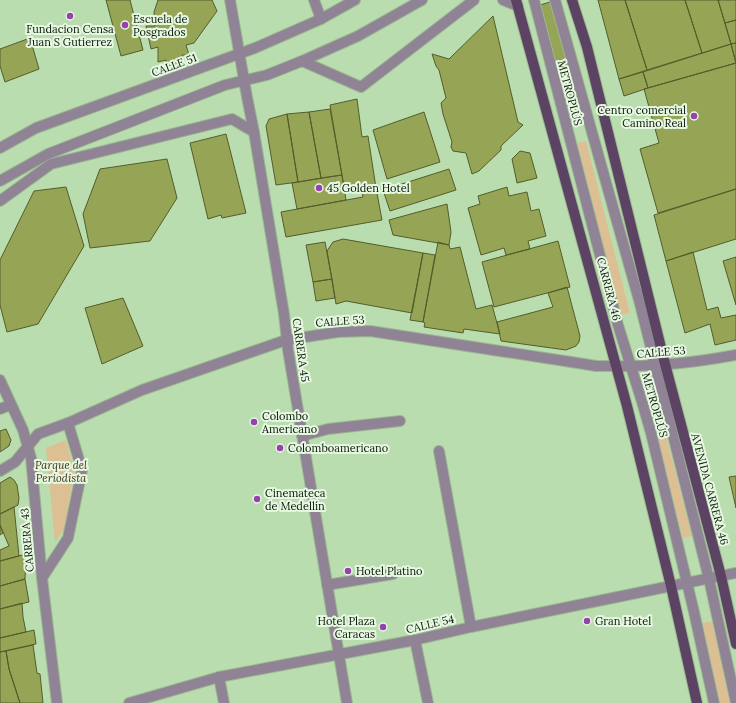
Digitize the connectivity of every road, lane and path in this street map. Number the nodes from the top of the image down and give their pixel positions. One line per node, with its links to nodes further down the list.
1 (230, 0): 12 (street, CARRERA 45)
2 (314, 0): 11 (street)
3 (355, 0): 11 (street, CALLE 51)
4 (422, 0): 13 (street)
5 (474, 0): 13 (street)
6 (503, 0): 10 (street)
7 (534, 0): 23 (street, METROPLÚS)
8 (555, 0): 21 (street, METROPLÚS)
9 (572, 0): 21 (main road)
10 (517, 3): 22 (main road, CARRERA 46)
11 (321, 19): 12 (street, CALLE 51)
12 (240, 54): 14 (street, CARRERA 45); 16 (street, CALLE 51)
13 (302, 61): 14 (street)
14 (244, 81): 15 (street, CARRERA 45); 17 (street)
15 (254, 132): 18 (street); 19 (street, CARRERA 45)
16 (0, 148)
17 (0, 181)
18 (0, 201)
19 (286, 340): 22 (street, CALLE 53); 28 (street, CALLE 53); 29 (street, CARRERA 45)
20 (736, 355): 21 (street, CALLE 53)
21 (660, 364): 23 (street, CALLE 53); 35 (main road, AVENIDA CARRERA 46); 37 (street, METROPLÚS)
22 (617, 366): 23 (street, CALLE 53); 40 (main road, CARRERA 46)
23 (631, 366): 38 (street, METROPLÚS)
24 (0, 380): 25 (street, CARRERA 43)
25 (10, 405): 26 (street); 30 (street, CARRERA 43)
26 (0, 409)
27 (400, 421): 29 (street)
28 (68, 423): 30 (street, CALLE 53); 36 (street)
29 (302, 436): 39 (street, CARRERA 45)
30 (28, 447): 32 (street, CALLE 53); 36 (street, CARRERA 43)
31 (439, 451): 41 (street)
32 (0, 471)
33 (736, 573): 35 (street, CALLE 54)
34 (393, 574): 39 (street)
35 (721, 576): 37 (street, CALLE 54); 43 (main road, AVENIDA CARRERA 46)
36 (42, 578): 46 (street, CARRERA 43)
37 (709, 578): 38 (street, CALLE 54); 53 (street, METROPLÚS)
38 (687, 583): 40 (street, CALLE 54); 52 (street, METROPLÚS)
39 (327, 585): 44 (street, CARRERA 45)
40 (671, 586): 41 (street, CALLE 54); 51 (main road)
41 (471, 627): 42 (street, CALLE 54)
42 (415, 640): 44 (street, CALLE 54); 50 (street)
43 (736, 644)
44 (338, 654): 45 (street, CALLE 54); 49 (street, CARRERA 45)
45 (219, 677): 47 (street, CALLE 54); 48 (street)
46 (57, 703)
47 (130, 703)
48 (224, 703)
49 (347, 703)
50 (428, 703)
51 (697, 703)
52 (714, 703)
53 (736, 703)

